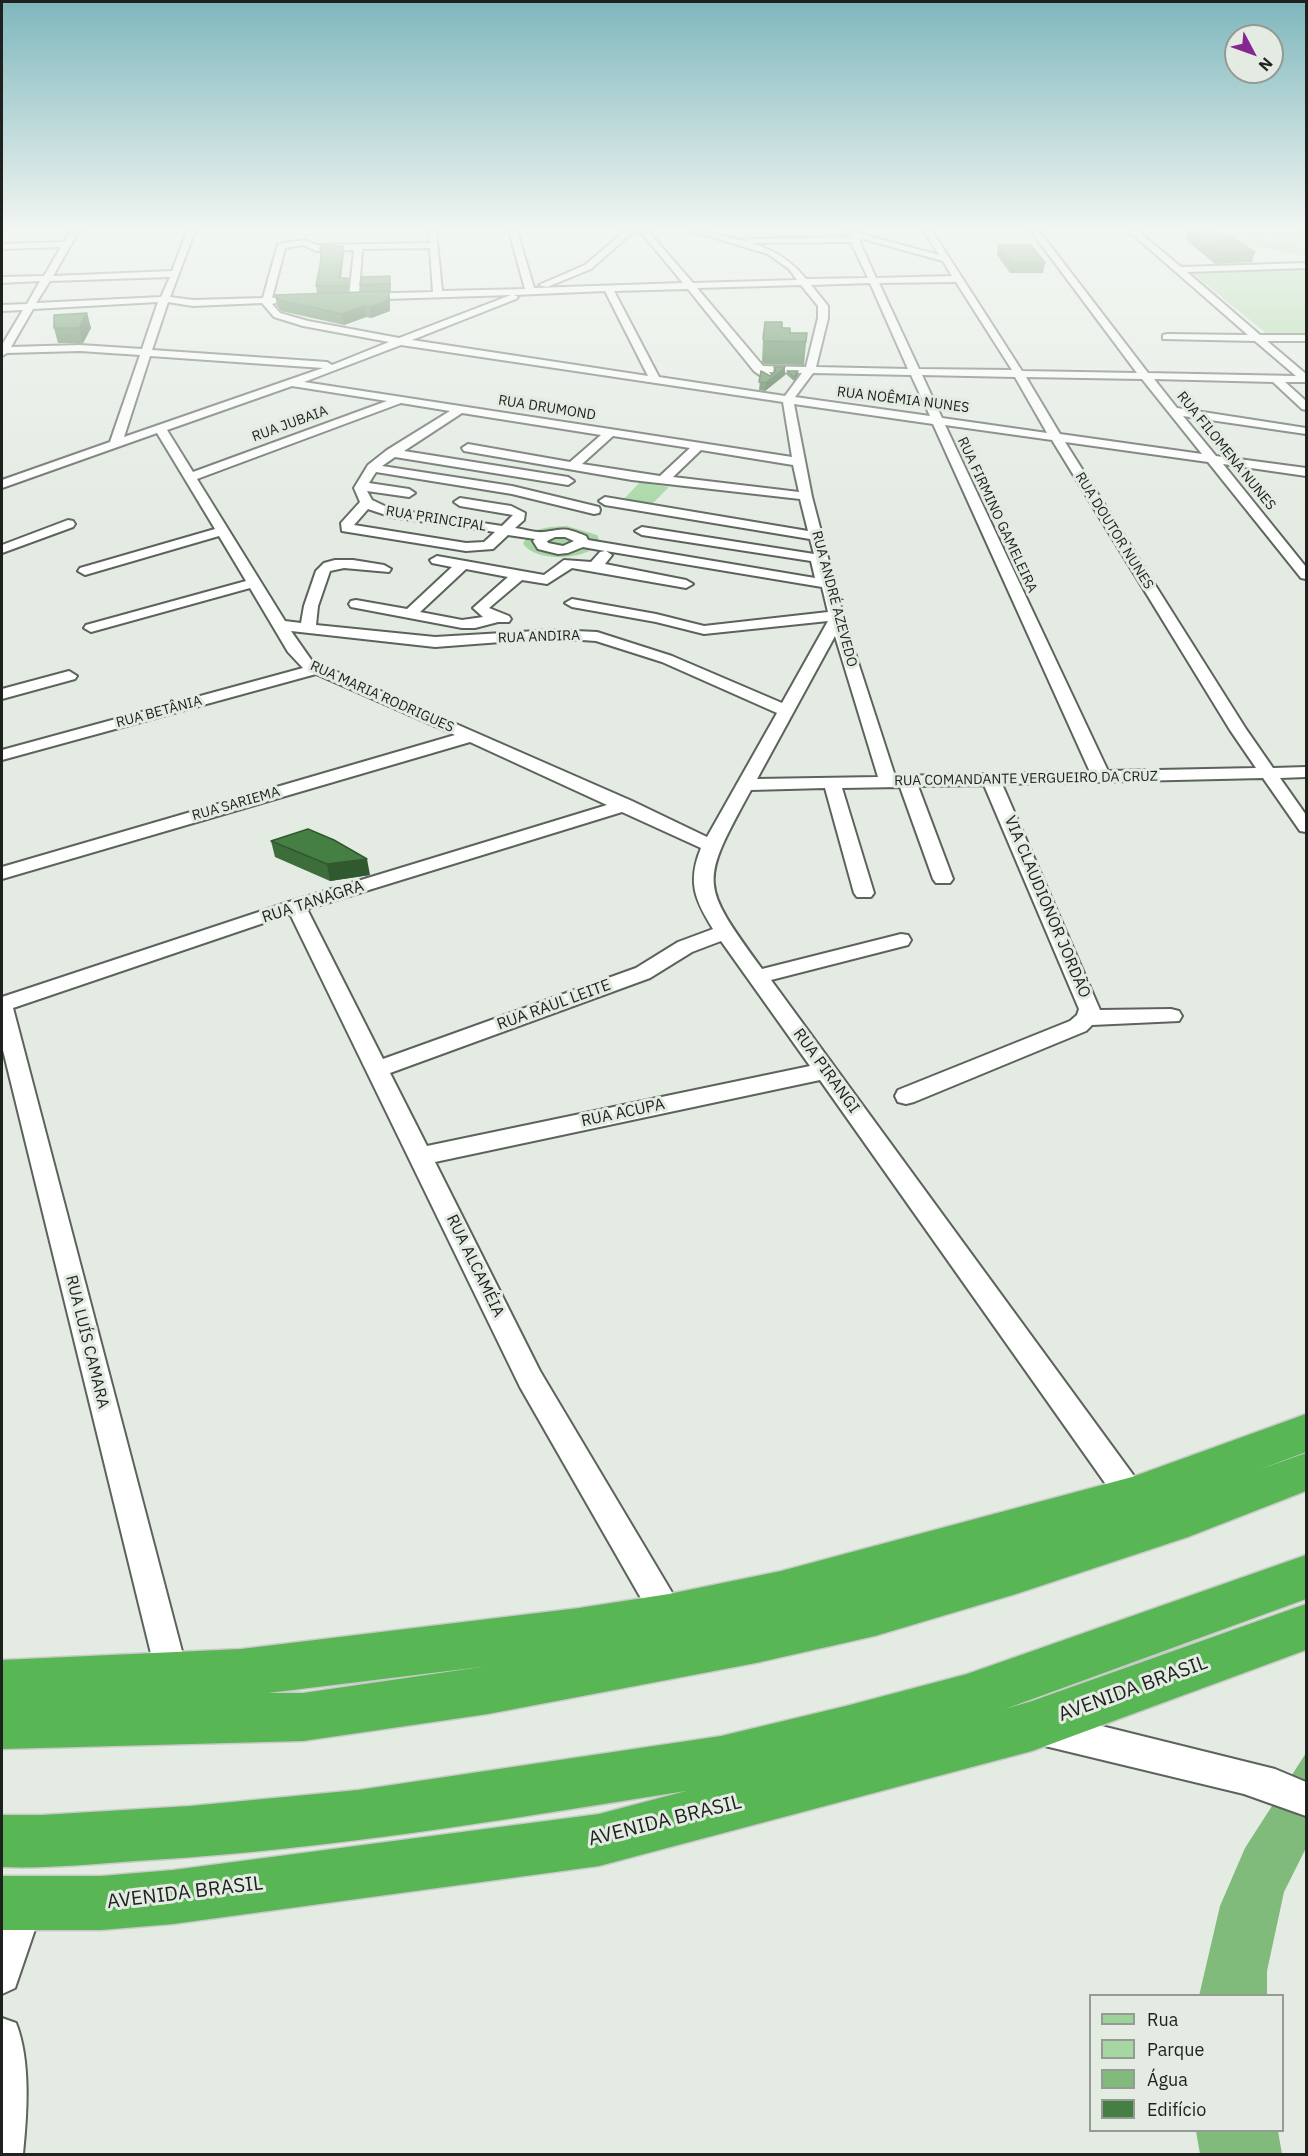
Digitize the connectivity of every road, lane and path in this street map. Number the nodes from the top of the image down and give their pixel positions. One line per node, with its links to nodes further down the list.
1 (14, 332): 16 (street)
2 (153, 332): 17 (street)
3 (350, 332): 15 (street, RUA NOÊMIA NUNES)
4 (428, 332): 15 (street)
5 (630, 332): 26 (street)
6 (728, 332): 19 (street)
7 (819, 332): 20 (street)
8 (897, 332): 21 (street, RUA FIRMINO GAMELEIRA)
9 (993, 332): 22 (street, RUA DOUTOR NUNES)
10 (1112, 332): 23 (street, RUA FILOMENA NUNES)
11 (1253, 332): 13 (street)
12 (1167, 337): 13 (street)
13 (1259, 337): 14 (street); 25 (street)
14 (1306, 338)
15 (402, 342): 18 (street); 26 (street, RUA NOÊMIA NUNES)
16 (2, 351): 17 (street)
17 (145, 353): 18 (street); 41 (street)
18 (338, 366): 27 (street)
19 (758, 369): 20 (street); 28 (street)
20 (810, 370): 21 (street); 30 (street)
21 (916, 373): 22 (street); 36 (street, RUA FIRMINO GAMELEIRA)
22 (1019, 374): 23 (street); 40 (street, RUA DOUTOR NUNES)
23 (1146, 376): 24 (street); 34 (street, RUA FILOMENA NUNES)
24 (1276, 379): 25 (street); 32 (street)
25 (1306, 379)
26 (655, 380): 29 (street, RUA NOÊMIA NUNES)
27 (291, 383): 31 (street, RUA DRUMOND); 37 (street)
28 (780, 389): 29 (street); 30 (street)
29 (763, 396): 30 (street, RUA NOÊMIA NUNES); 35 (street)
30 (789, 398): 35 (street, RUA ANDRÉ AZEVEDO); 36 (street, RUA NOÊMIA NUNES)
31 (398, 400): 33 (street, RUA DRUMOND); 51 (street, RUA JUBAIA)
32 (1306, 407)
33 (459, 410): 39 (street, RUA DRUMOND); 44 (street)
34 (1175, 411): 38 (street); 45 (street, RUA FILOMENA NUNES)
35 (789, 414): 46 (street, RUA ANDRÉ AZEVEDO)
36 (935, 419): 40 (street, RUA NOÊMIA NUNES); 102 (street, RUA FIRMINO GAMELEIRA)
37 (160, 428): 41 (street); 51 (street, RUA MARIA RODRIGUES)
38 (1306, 430)
39 (610, 433): 42 (street, RUA DRUMOND); 47 (street)
40 (1055, 436): 45 (street, RUA NOÊMIA NUNES); 101 (street, RUA DOUTOR NUNES)
41 (116, 443): 55 (street)
42 (698, 447): 46 (street, RUA DRUMOND); 52 (street)
43 (468, 448): 47 (street)
44 (392, 453): 48 (street); 53 (street)
45 (1215, 460): 49 (street, RUA NOÊMIA NUNES); 80 (street, RUA FILOMENA NUNES)
46 (799, 462): 70 (street, RUA ANDRÉ AZEVEDO)
47 (572, 466): 50 (street)
48 (372, 468): 56 (street); 62 (street)
49 (1306, 472)
50 (632, 476): 52 (street); 59 (street)
51 (191, 477): 66 (street, RUA MARIA RODRIGUES)
52 (663, 480): 54 (street)
53 (584, 483)
54 (692, 483): 58 (street); 63 (street)
55 (2, 484)
56 (361, 486): 57 (street); 61 (street, RUA PRINCIPAL)
57 (409, 493)
58 (798, 496)
59 (605, 501): 62 (street); 63 (street)
60 (460, 502): 67 (street)
61 (366, 503): 67 (street, RUA PRINCIPAL); 67 (street)
62 (594, 510): 69 (street)
63 (668, 511): 70 (street)
64 (795, 517): 70 (street)
65 (68, 524): 74 (street)
66 (223, 531): 79 (street); 82 (street, RUA MARIA RODRIGUES)
67 (507, 531): 71 (street, RUA PRINCIPAL)
68 (642, 531): 84 (street)
69 (567, 533): 71 (street, RUA PRINCIPAL); 72 (street)
70 (812, 535): 84 (street, RUA ANDRÉ AZEVEDO)
71 (544, 536): 72 (street)
72 (581, 543): 73 (street)
73 (612, 548): 77 (street); 84 (street)
74 (2, 549)
75 (437, 560): 76 (street)
76 (464, 564): 77 (street); 87 (street)
77 (599, 567): 83 (street)
78 (384, 569): 92 (street)
79 (85, 571)
80 (1306, 575)
81 (517, 577): 88 (street)
82 (254, 583): 90 (street, RUA MARIA RODRIGUES); 91 (street)
83 (686, 584)
84 (825, 584): 89 (street, RUA ANDRÉ AZEVEDO)
85 (572, 603): 89 (street)
86 (356, 604): 87 (street)
87 (410, 614): 88 (street)
88 (498, 617): 93 (street)
89 (837, 618): 97 (street, RUA PIRANGI); 105 (street, RUA ANDRÉ AZEVEDO)
90 (279, 625): 92 (street, RUA ANDIRA); 94 (street, RUA MARIA RODRIGUES)
91 (91, 628)
92 (308, 628): 93 (street, RUA ANDIRA)
93 (528, 635): 97 (street, RUA ANDIRA)
94 (316, 669): 98 (street, RUA MARIA RODRIGUES); 99 (street, RUA BETÂNIA)
95 (69, 676): 96 (street)
96 (2, 693)
97 (786, 711): 107 (street, RUA PIRANGI)
98 (471, 736): 108 (street, RUA MARIA RODRIGUES); 111 (street, RUA SARIEMA)
99 (2, 755)
100 (1306, 772): 101 (street, RUA COMANDANTE VERGUEIRO DA CRUZ)
101 (1267, 774): 102 (street, RUA COMANDANTE VERGUEIRO DA CRUZ); 109 (street, RUA DOUTOR NUNES)
102 (1102, 778): 103 (street, RUA COMANDANTE VERGUEIRO DA CRUZ)
103 (991, 780): 104 (street, RUA COMANDANTE VERGUEIRO DA CRUZ); 120 (street, VIA CLAUDIONOR JORDÃO)
104 (907, 781): 105 (street, RUA COMANDANTE VERGUEIRO DA CRUZ); 112 (street)
105 (888, 782): 106 (street, RUA COMANDANTE VERGUEIRO DA CRUZ)
106 (832, 783): 107 (street, RUA COMANDANTE VERGUEIRO DA CRUZ); 113 (street)
107 (746, 785): 110 (street, RUA PIRANGI)
108 (626, 805): 110 (street, RUA MARIA RODRIGUES); 114 (street, RUA TANAGRA)
109 (1306, 827)
110 (711, 846): 115 (street, RUA PIRANGI)
111 (2, 873)
112 (943, 879)
113 (864, 893)
114 (296, 906): 118 (street, RUA TANAGRA); 121 (street, RUA ALCAMÉIA)
115 (725, 932): 117 (street, RUA PIRANGI); 121 (street, RUA RAUL LEITE)
116 (901, 940): 117 (street)
117 (757, 977): 122 (street, RUA PIRANGI)
118 (2, 1005): 131 (street, RUA LUÍS CAMARA)
119 (1171, 1016): 120 (street)
120 (1087, 1018): 123 (street, VIA CLAUDIONOR JORDÃO)
121 (378, 1069): 124 (street, RUA ALCAMÉIA)
122 (825, 1071): 124 (street, RUA ACUPA); 127 (street, RUA PIRANGI)
123 (906, 1096)
124 (422, 1156): 129 (street, RUA ALCAMÉIA)
125 (1306, 1433): 127 (highway)
126 (1306, 1472): 134 (highway)
127 (1132, 1497): 129 (highway)
128 (1306, 1577): 137 (highway)
129 (669, 1617): 131 (highway); 133 (highway)
130 (1306, 1627): 135 (highway, AVENIDA BRASIL)
131 (173, 1678): 132 (highway)
132 (2, 1684)
133 (2, 1708)
134 (2, 1725)
135 (1032, 1726): 136 (street); 138 (highway, AVENIDA BRASIL)
136 (1306, 1799)
137 (2, 1841)
138 (14, 1903): 139 (street)
139 (2, 1976)
140 (2, 2037): 141 (street)
141 (3, 2154)

